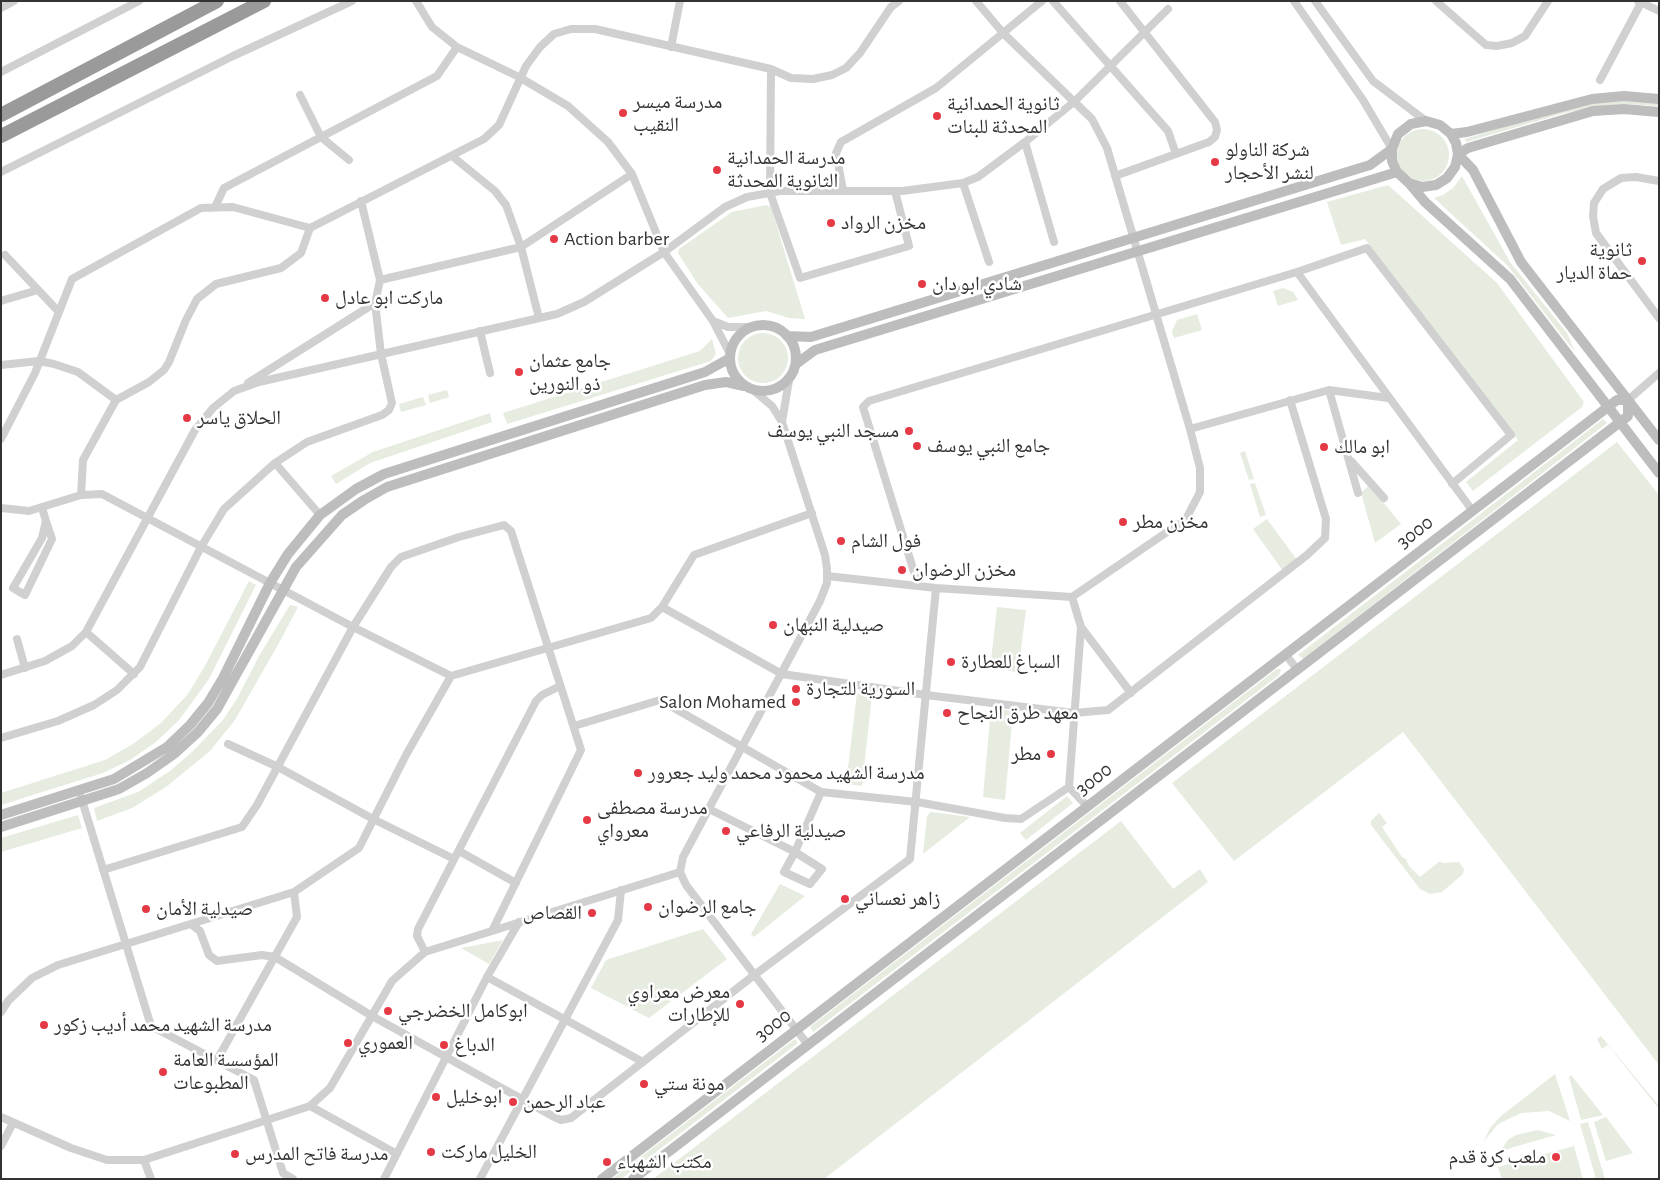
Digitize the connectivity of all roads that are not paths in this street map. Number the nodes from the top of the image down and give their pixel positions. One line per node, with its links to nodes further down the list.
1 (14, 1): 18 (street)
2 (139, 1): 27 (street)
3 (217, 1): 34 (highway)
4 (264, 1): 37 (highway)
5 (352, 1): 45 (street)
6 (416, 1): 23 (street)
7 (680, 1): 24 (street)
8 (899, 1): 26 (street)
9 (976, 1): 22 (street)
10 (1042, 1): 22 (street)
11 (1053, 1): 25 (street)
12 (1120, 1): 21 (street)
13 (1294, 1): 40 (street)
14 (1315, 1): 35 (street)
15 (1436, 1): 16 (street)
16 (1548, 1)
17 (1639, 2): 20 (street); 29 (street)
18 (1, 8)
19 (1168, 9): 21 (street)
20 (1659, 11)
21 (1145, 32): 25 (street); 41 (street)
22 (1004, 34): 32 (street); 52 (street)
23 (457, 47): 28 (street); 38 (street)
24 (671, 47): 26 (street); 28 (street)
25 (1111, 65): 32 (street); 41 (street)
26 (770, 69): 54 (street)
27 (1, 72)
28 (519, 77): 43 (street); 47 (street)
29 (1600, 80)
30 (300, 95): 38 (street)
31 (1659, 99): 36 (street)
32 (1075, 101): 39 (street); 48 (street)
33 (1659, 112): 42 (street)
34 (1, 115)
35 (1426, 121): 36 (street); 40 (street)
36 (1451, 134): 42 (street)
37 (1, 136)
38 (321, 137): 44 (street); 56 (street)
39 (1025, 142): 50 (street); 59 (street)
40 (1392, 149): 46 (street); 58 (street)
41 (1176, 154): 48 (street)
42 (1458, 154): 51 (street); 92 (street)
43 (452, 156): 55 (street); 60 (street)
44 (349, 160)
45 (1, 172)
46 (1397, 172): 51 (street); 61 (street)
47 (632, 174): 60 (street); 62 (street)
48 (1115, 176): 58 (street)
49 (1659, 181): 73 (street)
50 (963, 183): 53 (street); 64 (street)
51 (1409, 183): 93 (street)
52 (843, 190): 53 (street); 54 (street)
53 (895, 191): 54 (street)
54 (770, 193): 62 (street)
55 (361, 201): 57 (street); 66 (street)
56 (215, 208): 57 (street); 70 (street)
57 (310, 228): 90 (street)
58 (1132, 238): 61 (street); 77 (street)
59 (1054, 242)
60 (521, 247): 66 (street); 72 (street)
61 (1136, 251): 71 (street); 81 (street)
62 (664, 252): 72 (street); 74 (street)
63 (5, 255): 67 (street)
64 (989, 262)
65 (1298, 272): 71 (street); 89 (street); 104 (street)
66 (380, 280): 69 (street)
67 (38, 290): 68 (street); 70 (street)
68 (1, 301)
69 (375, 303): 78 (street); 88 (street)
70 (59, 312): 80 (street)
71 (1157, 312): 96 (street); 118 (street)
72 (539, 318): 76 (street)
73 (1659, 318)
74 (713, 321): 75 (street); 79 (street)
75 (751, 327): 77 (street); 79 (street)
76 (480, 331): 78 (street); 83 (street)
77 (787, 336): 81 (street)
78 (381, 354): 88 (street); 101 (street)
79 (730, 356): 86 (street); 99 (street)
80 (39, 362): 82 (street); 90 (street); 97 (street)
81 (796, 364): 85 (street)
82 (1, 365)
83 (490, 373)
84 (1659, 373): 92 (street)
85 (789, 380): 86 (street); 94 (street)
86 (749, 388): 94 (street); 102 (street)
87 (1328, 390): 89 (street); 91 (street); 100 (street)
88 (234, 391): 113 (street)
89 (1388, 398): 104 (street)
90 (116, 400): 106 (street)
91 (1290, 400): 96 (street); 136 (street)
92 (1628, 400): 93 (street, 3000); 95 (street); 98 (street)
93 (1608, 407): 95 (street); 110 (street, 3000)
94 (782, 422): 111 (street)
95 (1620, 422): 103 (street); 130 (street, 3000)
96 (1190, 429): 121 (street)
97 (1, 439)
98 (1659, 440)
99 (454, 452): 102 (street); 112 (street)
100 (1348, 457): 105 (street); 107 (street)
101 (275, 463): 112 (street); 115 (street)
102 (458, 465): 120 (street)
103 (1659, 473)
104 (1452, 484): 110 (street)
105 (1358, 493)
106 (81, 495): 109 (street); 113 (street)
107 (1384, 498)
108 (1, 508): 109 (street)
109 (42, 508): 114 (street)
110 (1472, 510): 128 (street, 3000)
111 (812, 513): 116 (street); 122 (street)
112 (320, 514): 117 (street)
113 (148, 518): 115 (street); 125 (street)
114 (46, 521): 114 (street)
115 (201, 547): 117 (street); 131 (street)
116 (828, 576): 118 (street); 132 (street)
117 (270, 583): 120 (street); 145 (street)
118 (918, 585): 119 (street)
119 (936, 588): 121 (street); 137 (street)
120 (282, 590): 124 (street); 147 (street)
121 (1072, 598): 123 (street)
122 (662, 607): 127 (street); 132 (street)
123 (1080, 627): 136 (street); 138 (street)
124 (353, 628): 127 (street); 134 (street); 143 (street)
125 (86, 632): 129 (street); 131 (street)
126 (17, 639): 129 (street)
127 (547, 647): 134 (street); 135 (street)
128 (1285, 654): 130 (street); 149 (street, 3000)
129 (25, 668): 133 (street)
130 (1297, 670): 174 (street, 3000)
131 (134, 674): 140 (street)
132 (782, 674): 137 (street); 142 (street)
133 (1, 675)
134 (452, 676): 152 (street)
135 (560, 686): 139 (street); 154 (street)
136 (1131, 693): 138 (street)
137 (926, 695): 138 (street); 148 (street)
138 (1074, 713): 144 (street)
139 (574, 726): 142 (street); 159 (street)
140 (1, 738)
141 (228, 744): 143 (street)
142 (742, 748): 146 (street); 150 (street)
143 (278, 767): 152 (street); 157 (street)
144 (1069, 787): 148 (street); 149 (street)
145 (80, 790): 147 (street); 151 (street)
146 (821, 792): 148 (street); 155 (street)
147 (82, 802): 153 (street); 157 (street)
148 (917, 802): 168 (street)
149 (1087, 806): 173 (street, 3000)
150 (709, 809): 155 (street); 158 (street)
151 (1, 815)
152 (373, 820): 156 (street); 161 (street)
153 (1, 827)
154 (458, 851): 156 (street); 159 (street)
155 (795, 852): 155 (street)
156 (454, 859): 166 (street)
157 (103, 870): 165 (street)
158 (680, 872): 160 (street); 168 (street)
159 (516, 883): 164 (street)
160 (621, 890): 162 (street); 172 (street)
161 (294, 892): 163 (street); 167 (street)
162 (519, 922): 164 (street); 169 (street)
163 (191, 924): 165 (street); 167 (street)
164 (494, 929): 166 (street)
165 (126, 945): 170 (street); 176 (street)
166 (425, 952): 171 (street)
167 (275, 958): 171 (street); 176 (street)
168 (754, 976): 173 (street); 177 (street)
169 (487, 977): 172 (street); 175 (street)
170 (1, 1012)
171 (372, 1016): 175 (street); 179 (street)
172 (565, 1020): 177 (street); 178 (street)
173 (796, 1030): 174 (street); 191 (street, 3000)
174 (808, 1044): 192 (street, 3000)
175 (446, 1057): 178 (street); 184 (street)
176 (217, 1060): 181 (street)
177 (643, 1062): 178 (street)
178 (523, 1100): 190 (street)
179 (310, 1106): 181 (street); 184 (street)
180 (1, 1118): 182 (street)
181 (266, 1120): 185 (street); 186 (street)
182 (13, 1123): 183 (street); 185 (street)
183 (1, 1146)
184 (397, 1154): 189 (street)
185 (144, 1160): 187 (street)
186 (282, 1176): 188 (street)
187 (151, 1179)
188 (294, 1179)
189 (384, 1179)
190 (480, 1179)
191 (602, 1179)
192 (633, 1179)

